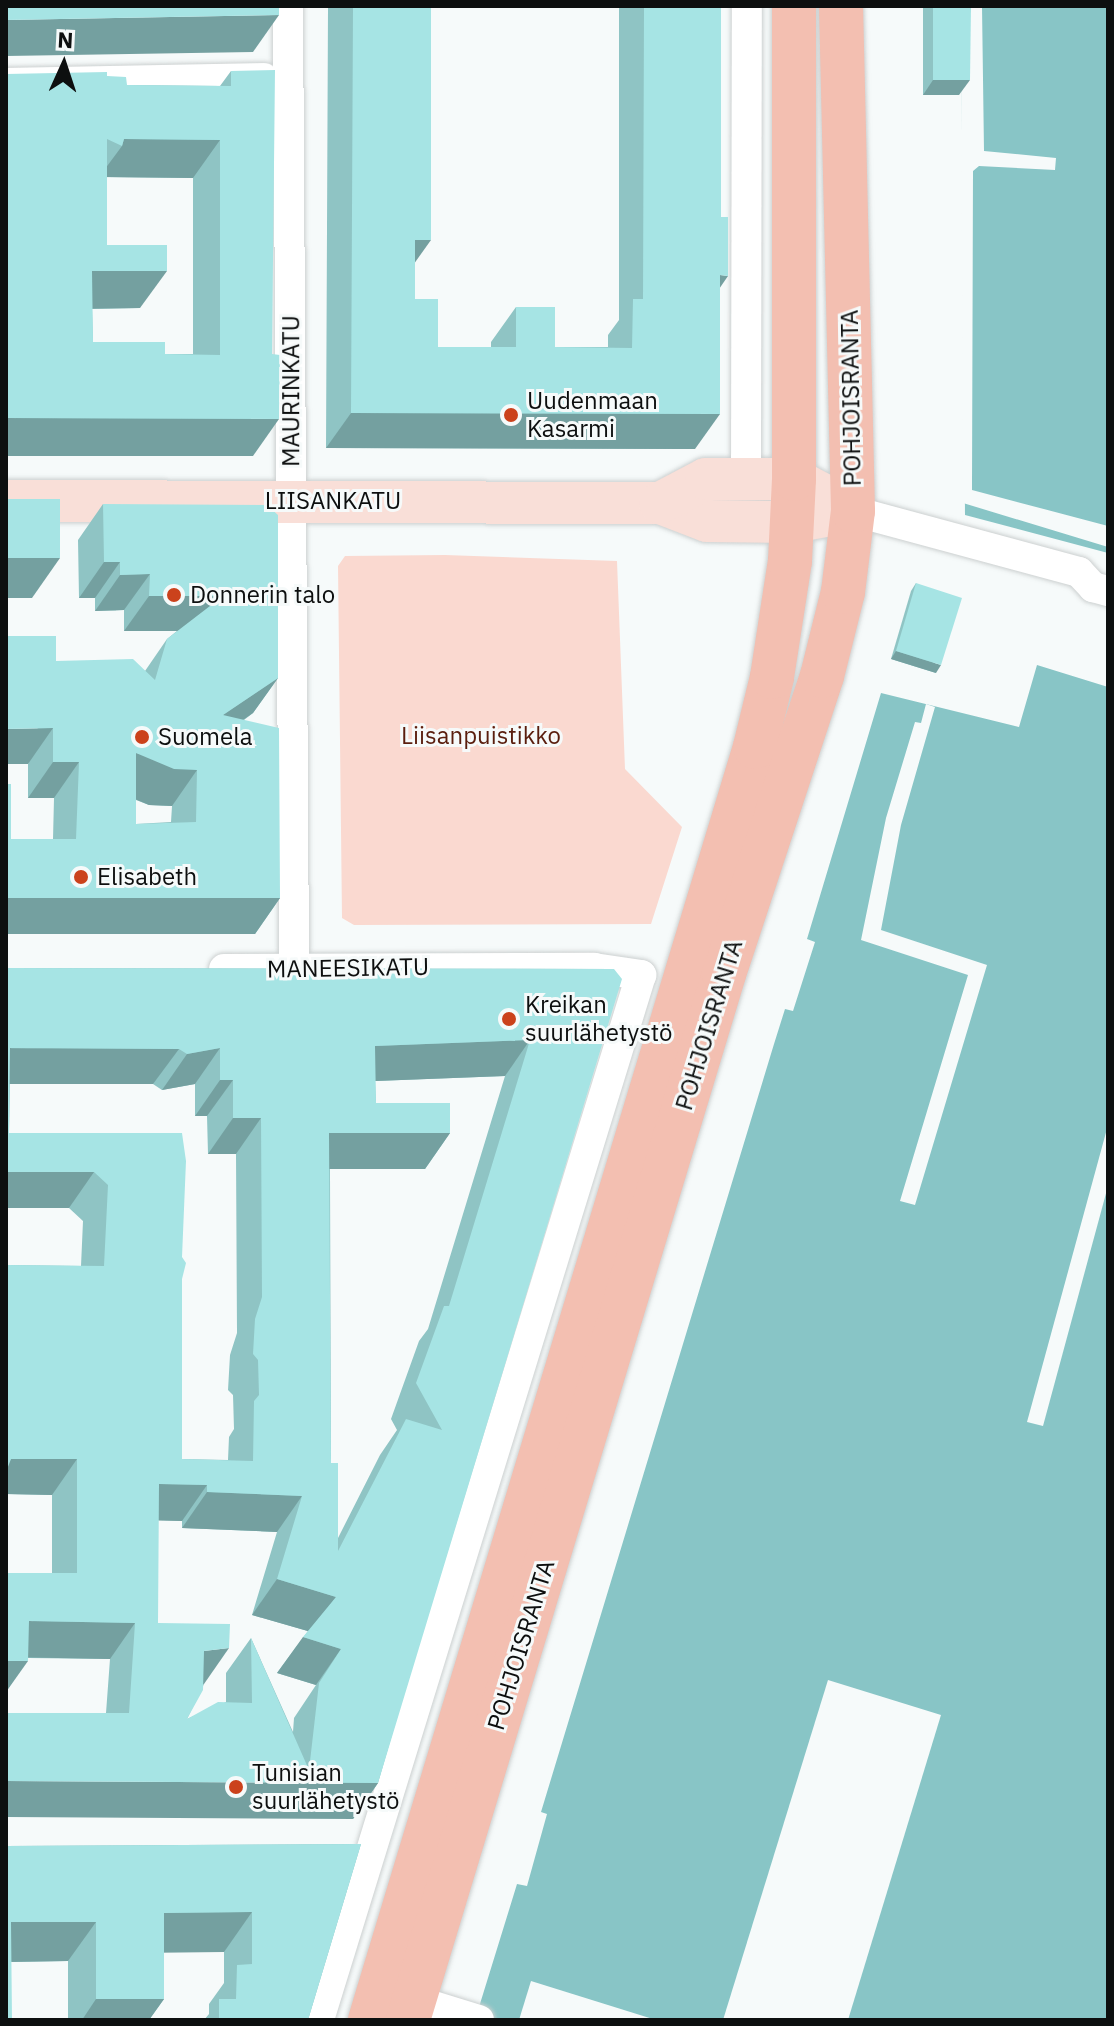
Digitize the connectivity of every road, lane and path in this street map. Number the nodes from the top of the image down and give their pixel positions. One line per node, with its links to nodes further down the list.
1 (288, 6): 5 (street, MAURINKATU)
2 (747, 6): 7 (street)
3 (794, 6): 8 (main road, POHJOISRANTA)
4 (841, 6): 12 (main road, POHJOISRANTA)
5 (288, 77): 6 (street); 10 (street, MAURINKATU)
6 (6, 83)
7 (746, 479): 8 (street, LIISANKATU); 11 (street, LIISANKATU)
8 (794, 479): 12 (street, LIISANKATU); 13 (main road, POHJOISRANTA)
9 (6, 501): 10 (street, LIISANKATU)
10 (292, 501): 11 (street, LIISANKATU); 15 (street, MAURINKATU)
11 (660, 503): 13 (street, LIISANKATU)
12 (853, 511): 13 (street, LIISANKATU); 14 (street); 19 (main road, POHJOISRANTA)
13 (792, 522): 22 (main road, POHJOISRANTA)
14 (1108, 591)
15 (294, 968): 16 (street, MANEESIKATU); 18 (street, MANEESIKATU)
16 (201, 969)
17 (341, 1851): 18 (street)
18 (372, 1852): 21 (street)
19 (411, 2010): 20 (street)
20 (477, 2019)
21 (319, 2020)
22 (370, 2020)

